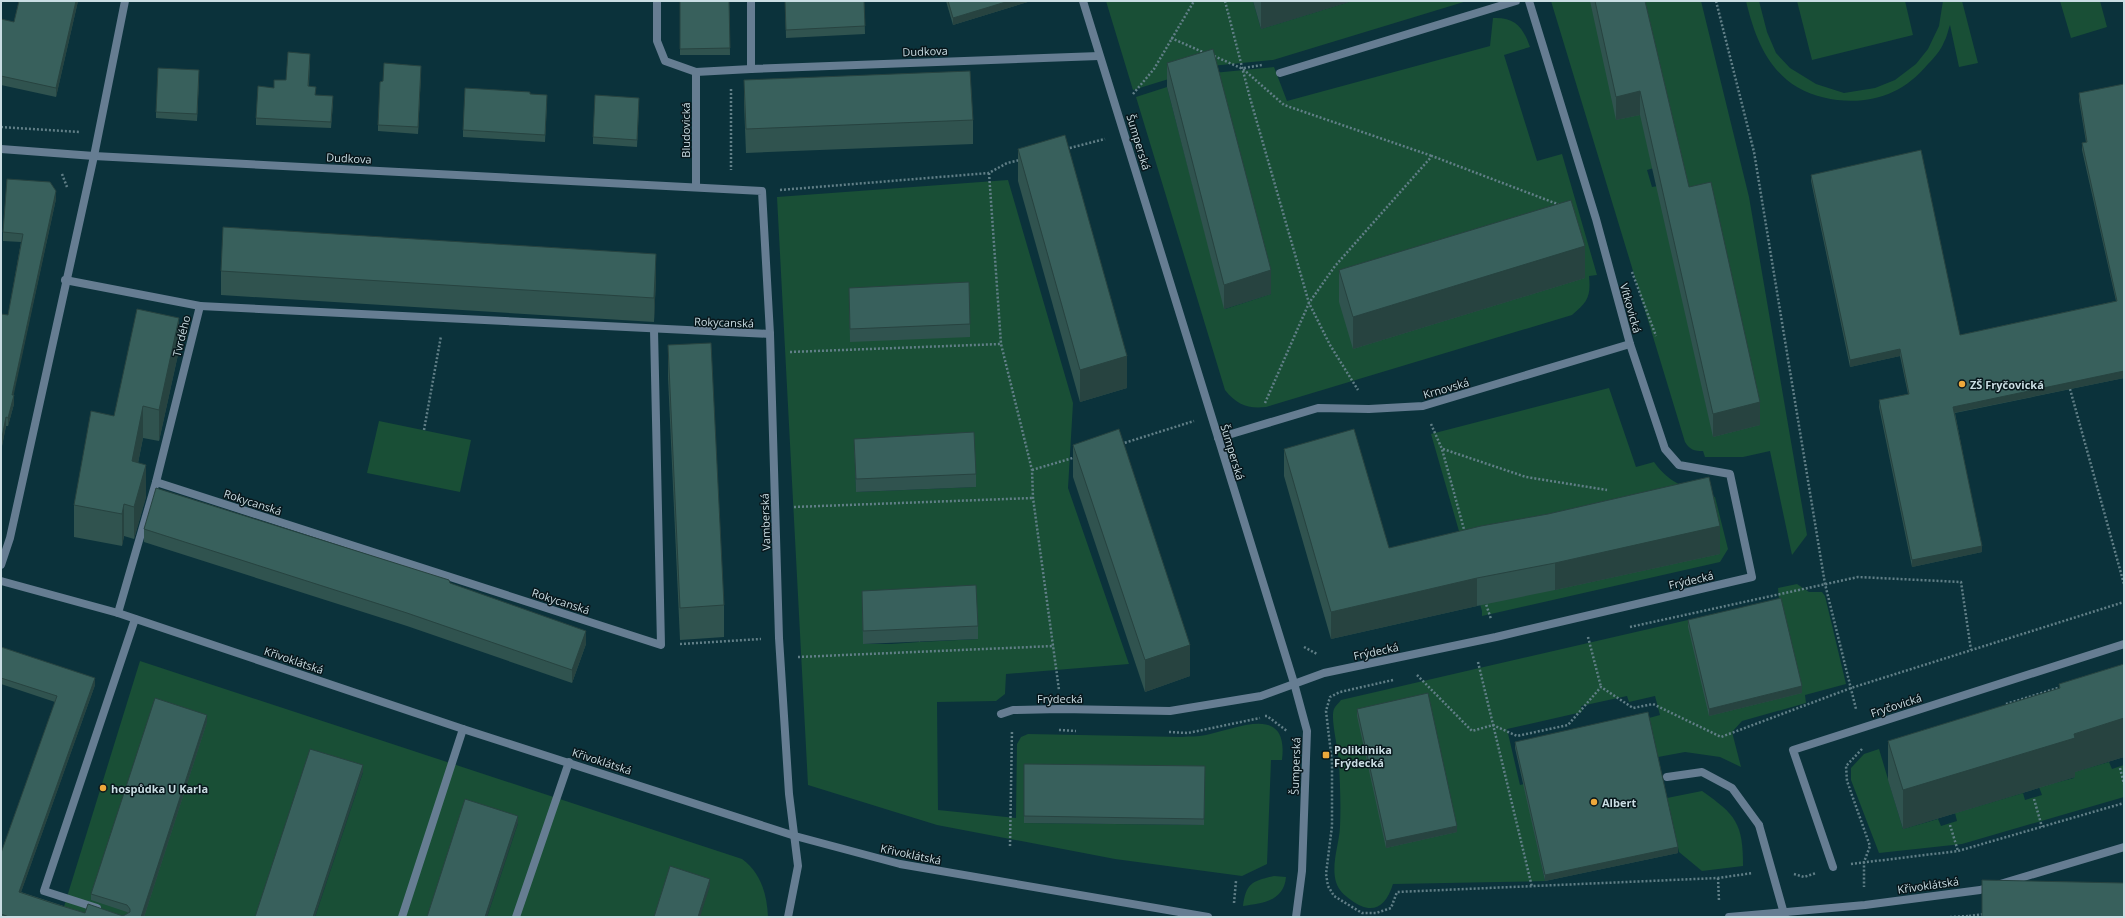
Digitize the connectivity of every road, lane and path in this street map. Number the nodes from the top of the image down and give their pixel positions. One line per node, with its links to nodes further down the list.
1 (125, 1): 23 (street)
2 (657, 1): 15 (street)
3 (750, 1): 12 (street)
4 (1084, 1): 11 (street, Šumperská)
5 (1194, 1): 10 (path)
6 (1225, 1): 13 (path)
7 (1516, 1): 16 (street)
8 (1529, 1): 32 (street, Vítkovická)
9 (1716, 1): 80 (path)
10 (1171, 38): 13 (path); 17 (path)
11 (1100, 56): 12 (street, Dudkova); 17 (street, Šumperská)
12 (751, 69): 14 (street)
13 (1243, 69): 24 (path); 34 (path)
14 (730, 70): 15 (street); 30 (path)
15 (696, 72): 28 (street, Bludovická)
16 (1280, 73)
17 (1116, 103): 46 (street, Šumperská)
18 (1, 127): 19 (path)
19 (84, 133)
20 (1109, 137): 22 (path)
21 (1, 149): 23 (street, Dudkova)
22 (1060, 150)
23 (94, 156): 28 (street, Dudkova); 33 (street)
24 (1432, 156): 32 (path); 34 (path)
25 (1022, 160): 26 (path)
26 (989, 173): 31 (path); 39 (path)
27 (64, 174): 29 (path)
28 (696, 187): 30 (street)
29 (67, 189)
30 (731, 190): 31 (street)
31 (762, 191): 38 (street, Vamberská)
32 (1596, 218): 40 (street, Vítkovická)
33 (65, 280): 35 (street, Tvrdého); 58 (street)
34 (1310, 303): 43 (path); 45 (path)
35 (200, 306): 36 (street, Rokycanská); 53 (street, Tvrdého)
36 (444, 319): 37 (street, Rokycanská); 47 (path)
37 (654, 330): 38 (street, Rokycanská); 71 (street)
38 (770, 334): 41 (street, Vamberská)
39 (1001, 344): 41 (path); 52 (path)
40 (1630, 344): 44 (street, Krnovská); 59 (street, Vítkovická)
41 (770, 352): 56 (street, Vamberská)
42 (2070, 389): 61 (path)
43 (1264, 404)
44 (1423, 406): 45 (street, Krnovská); 50 (path)
45 (1370, 409): 48 (street, Krnovská)
46 (1210, 416): 48 (street, Šumperská); 49 (path)
47 (424, 430)
48 (1218, 438): 77 (street, Šumperská)
49 (1115, 445)
50 (1442, 449): 54 (path); 57 (path)
51 (1078, 457): 52 (path)
52 (1032, 470): 55 (path)
53 (156, 482): 64 (street, Tvrdého); 71 (street, Rokycanská)
54 (1607, 490)
55 (1033, 498): 56 (path); 72 (path)
56 (776, 506): 68 (street, Vamberská)
57 (1467, 540)
58 (1, 565)
59 (1752, 577): 66 (street, Frýdecká)
60 (1, 581): 64 (street, Křivoklátská)
61 (2124, 584)
62 (1485, 600): 66 (path)
63 (2124, 602): 80 (path)
64 (118, 613): 65 (street, Křivoklátská)
65 (135, 619): 87 (street, Křivoklátská); 108 (street)
66 (1496, 637): 77 (street, Frýdecká)
67 (1588, 637): 79 (path)
68 (779, 638): 71 (path); 74 (street, Vamberská)
69 (1301, 644): 73 (path)
70 (2124, 644): 86 (street, Fryčovická)
71 (661, 645)
72 (1054, 646): 74 (path); 82 (path)
73 (1320, 655)
74 (781, 657): 97 (street, Vamberská)
75 (1478, 662): 85 (path)
76 (1417, 675): 85 (path)
77 (1294, 683): 82 (street, Frýdecká); 117 (street, Šumperská)
78 (2068, 685): 81 (path)
79 (1601, 687): 80 (path); 85 (path)
80 (1851, 688): 86 (path)
81 (2004, 705)
82 (1060, 709): 83 (street, Frýdecká)
83 (1013, 710): 84 (street, Frýdecká); 98 (path)
84 (1001, 714)
85 (1493, 725): 104 (path)
86 (1861, 728): 89 (path); 101 (street, Fryčovická)
87 (463, 729): 90 (street, Křivoklátská); 113 (street)
88 (1869, 747): 89 (path)
89 (1862, 749): 106 (path)
90 (569, 762): 97 (street, Křivoklátská); 114 (street)
91 (2120, 768): 93 (path)
92 (1667, 777): 111 (street)
93 (2124, 784)
94 (2034, 799): 96 (path)
95 (1950, 825): 100 (path)
96 (2042, 827)
97 (795, 836): 115 (street, Vamberská); 116 (street, Křivoklátská)
98 (1010, 846)
99 (2124, 847): 106 (street, Křivoklátská)
100 (1958, 850)
101 (1833, 867)
102 (1718, 878): 107 (path)
103 (1236, 881): 105 (path)
104 (1532, 887)
105 (1234, 903)
106 (1865, 905): 111 (street, Křivoklátská)
107 (1720, 909)
108 (103, 910)
109 (1362, 913): 118 (path)
110 (1992, 913): 112 (path)
111 (1785, 914): 119 (street, Křivoklátská)
112 (1969, 916): 120 (path)
113 (402, 917)
114 (516, 917)
115 (788, 917)
116 (1208, 917)
117 (1296, 917)
118 (1362, 917)
119 (1729, 917)
120 (1950, 917)

